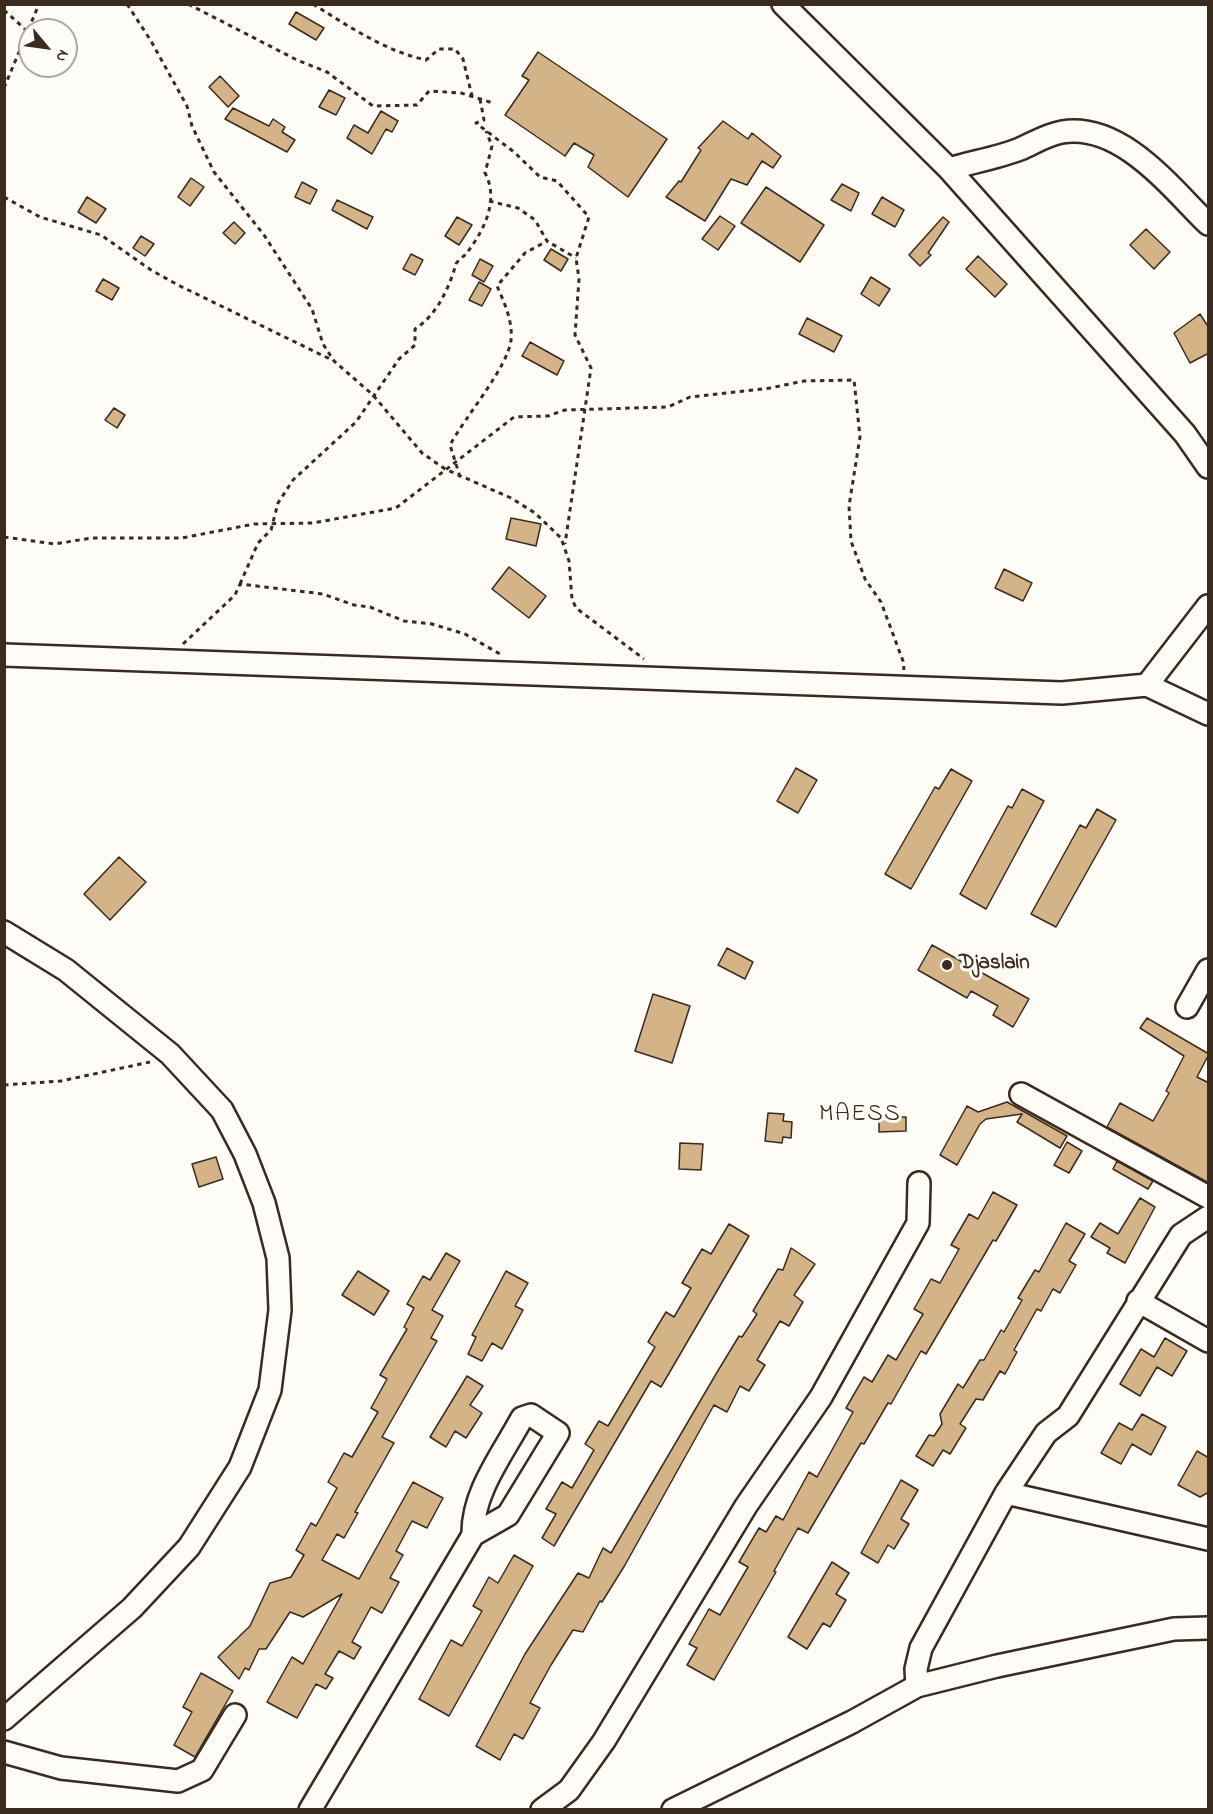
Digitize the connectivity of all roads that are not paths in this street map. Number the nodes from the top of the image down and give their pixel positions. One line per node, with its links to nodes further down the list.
1 (783, 4): 2 (street)
2 (949, 169): 3 (street); 4 (street)
3 (1209, 224)
4 (1209, 467)
5 (1209, 606): 7 (street)
6 (6, 656): 7 (street)
7 (1147, 685): 8 (street)
8 (1209, 714)
9 (4, 932): 24 (street)
10 (1209, 970): 11 (street)
11 (1187, 1007)
12 (1021, 1094): 14 (street)
13 (919, 1183): 27 (street)
14 (1209, 1197)
15 (1209, 1217): 16 (street)
16 (1138, 1301): 17 (street); 18 (street)
17 (1209, 1341)
18 (1006, 1493): 20 (street); 22 (street)
19 (473, 1535): 19 (street); 26 (street)
20 (1209, 1539)
21 (1209, 1628): 22 (street)
22 (917, 1686): 28 (street)
23 (234, 1715): 25 (street)
24 (4, 1719)
25 (4, 1752)
26 (310, 1809)
27 (542, 1809)
28 (673, 1809)

